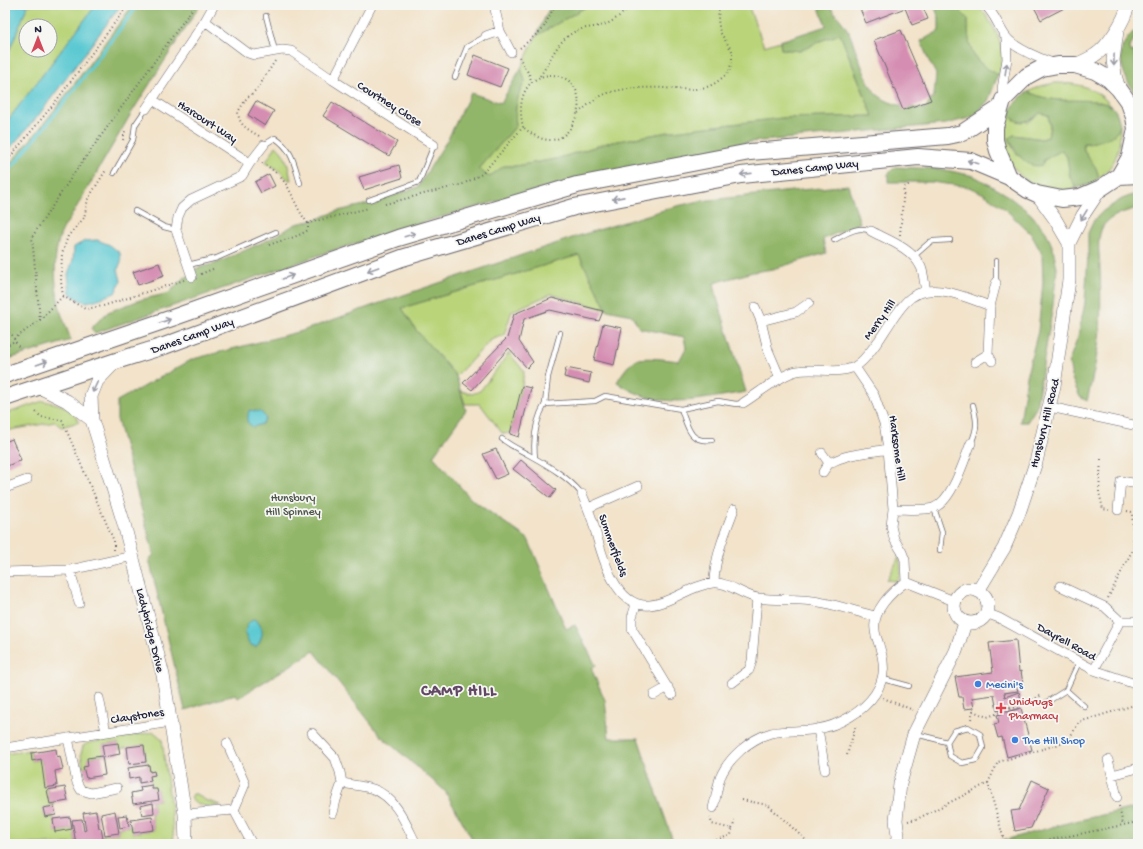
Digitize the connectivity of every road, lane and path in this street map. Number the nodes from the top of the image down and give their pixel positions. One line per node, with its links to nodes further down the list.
1 (128, 5): 37 (path)
2 (195, 5): 67 (path)
3 (214, 5): 12 (street)
4 (372, 5): 23 (street)
5 (494, 5): 13 (street)
6 (555, 5): 24 (path)
7 (631, 5): 22 (path)
8 (719, 5): 29 (path)
9 (985, 5): 16 (street)
10 (1128, 5): 14 (street)
11 (266, 16): 17 (lane)
12 (205, 21): 17 (street); 26 (street)
13 (500, 31): 15 (street); 18 (street)
14 (1117, 31): 20 (street); 25 (street, one-way to 25)
15 (486, 36): 21 (lane)
16 (1006, 38): 19 (street); 27 (street, one-way to 16)
17 (278, 51): 23 (street); 33 (path)
18 (511, 52)
19 (1058, 65): 20 (highway); 27 (highway)
20 (1075, 65): 25 (highway)
21 (455, 77)
22 (540, 77): 24 (path); 29 (path)
23 (333, 80): 35 (street, Courtney Close)
24 (532, 82): 32 (path)
25 (1119, 89): 30 (highway)
26 (153, 100): 28 (street); 36 (street, Harcourt Way)
27 (1001, 104): 42 (highway); 77 (highway, Danes Camp Way, one-way to 27)
28 (146, 109): 31 (lane)
29 (577, 114): 32 (path)
30 (1136, 119): 41 (highway)
31 (139, 120): 34 (path); 39 (lane)
32 (523, 127): 45 (path)
33 (267, 144): 36 (street); 43 (lane)
34 (122, 145)
35 (434, 145): 48 (lane)
36 (252, 161): 50 (path); 51 (street)
37 (5, 163)
38 (109, 165): 67 (path)
39 (114, 173)
40 (1138, 175): 41 (highway)
41 (1119, 176): 46 (highway)
42 (1009, 177): 47 (highway); 74 (highway, Danes Camp Way, one-way to 74)
43 (300, 183)
44 (910, 183): 57 (path)
45 (464, 184)
46 (1101, 188): 47 (highway); 56 (street, Hunsbury Hill Road, one-way to 56)
47 (1037, 194): 56 (street)
48 (369, 200)
49 (135, 211): 51 (lane)
50 (308, 223)
51 (176, 230): 60 (street)
52 (871, 231): 54 (lane); 57 (street)
53 (276, 232): 60 (lane)
54 (834, 240)
55 (950, 240): 58 (lane)
56 (1069, 243): 84 (street, Hunsbury Hill Road)
57 (899, 246): 58 (street)
58 (914, 256): 63 (street)
59 (996, 261): 62 (lane)
60 (188, 265): 61 (street)
61 (192, 277)
62 (996, 283): 65 (street)
63 (926, 291): 65 (street); 76 (street, Merry Hill)
64 (809, 304): 68 (street)
65 (990, 306): 75 (street)
66 (755, 307): 68 (street)
67 (40, 320): 71 (path)
68 (761, 321): 78 (street)
69 (5, 331): 71 (path)
70 (560, 332): 82 (lane)
71 (15, 340): 72 (path); 73 (path)
72 (5, 346)
73 (19, 348)
74 (116, 361): 79 (highway, Danes Camp Way); 87 (street, Ladybridge Drive, one-way to 87)
75 (976, 362)
76 (855, 366): 78 (street); 92 (street, Harksome Hill)
77 (5, 375)
78 (780, 378): 81 (street)
79 (39, 387): 80 (highway, Danes Camp Way); 87 (street)
80 (5, 398)
81 (743, 403): 85 (lane)
82 (545, 404): 85 (lane); 94 (lane)
83 (974, 405): 91 (lane)
84 (1050, 407): 88 (street); 116 (street, Hunsbury Hill Road)
85 (681, 409): 90 (lane)
86 (36, 412): 110 (path)
87 (92, 420): 109 (street, Ladybridge Drive)
88 (1138, 426)
89 (502, 439): 94 (lane)
90 (712, 440)
91 (971, 443): 103 (street)
92 (888, 449): 95 (street); 105 (street, Harksome Hill)
93 (822, 452): 95 (street)
94 (535, 458): 101 (lane)
95 (829, 463): 96 (street)
96 (822, 472)
97 (27, 480): 100 (street)
98 (1138, 484): 106 (street)
99 (638, 486): 102 (street, Summerfields)
100 (5, 488)
101 (582, 494): 102 (street, Summerfields)
102 (588, 508): 120 (street, Summerfields)
103 (934, 508): 105 (street); 108 (lane)
104 (734, 509): 113 (street)
105 (893, 510): 114 (street, Harksome Hill)
106 (1118, 510)
107 (1138, 549): 121 (path)
108 (940, 550)
109 (132, 556): 110 (street); 142 (street, Ladybridge Drive)
110 (114, 560): 111 (street)
111 (70, 570): 112 (street); 119 (street)
112 (5, 572)
113 (714, 582): 117 (street); 120 (street)
114 (906, 582): 118 (street); 123 (street)
115 (1060, 586): 121 (street)
116 (978, 591): 118 (street); 122 (street)
117 (757, 598): 123 (street); 130 (street)
118 (954, 601): 126 (street)
119 (79, 603)
120 (636, 605): 134 (street)
121 (1104, 607): 124 (street)
122 (986, 613): 126 (street); 127 (street, Dayrell Road)
123 (875, 616): 129 (street)
124 (1120, 621): 125 (street); 128 (street)
125 (1138, 621)
126 (964, 623): 141 (street)
127 (1079, 662): 128 (street, Dayrell Road); 133 (lane)
128 (1094, 670): 131 (street, Dayrell Road)
129 (883, 679): 132 (lane); 135 (street)
130 (732, 683)
131 (1138, 685)
132 (909, 686)
133 (1066, 690): 136 (lane); 140 (lane)
134 (654, 695)
135 (875, 695): 141 (path); 145 (street)
136 (1058, 695): 138 (lane); 144 (path)
137 (99, 698): 146 (street, Claystones)
138 (1047, 702)
139 (1138, 704): 159 (path)
140 (1084, 706)
141 (924, 715): 148 (street)
142 (171, 722): 146 (street, Claystones); 166 (street, Ladybridge Drive)
143 (857, 722): 153 (path)
144 (969, 728): 150 (lane); 150 (lane)
145 (818, 729): 156 (street); 164 (street)
146 (106, 732): 149 (street, Claystones)
147 (312, 734): 158 (street)
148 (914, 734): 150 (lane); 167 (street)
149 (68, 738): 152 (street, Claystones); 160 (street)
150 (947, 742)
151 (227, 743): 163 (street)
152 (5, 748)
153 (847, 755)
154 (1108, 760): 157 (street)
155 (1138, 768): 157 (street)
156 (826, 770)
157 (1112, 775): 161 (street)
158 (342, 783): 165 (street); 174 (street)
159 (988, 783): 167 (path); 178 (path)
160 (117, 788)
161 (1117, 797): 170 (path)
162 (742, 800): 176 (path)
163 (234, 810): 166 (street); 173 (street)
164 (711, 811): 171 (path)
165 (334, 813)
166 (185, 814): 172 (street, Ladybridge Drive)
167 (896, 820): 177 (street)
168 (735, 821): 171 (path)
169 (1138, 822): 170 (path)
170 (1123, 825): 179 (path)
171 (732, 829): 175 (path)
172 (186, 844)
173 (252, 844)
174 (416, 844)
175 (706, 844)
176 (810, 844)
177 (897, 844)
178 (1006, 844)
179 (1030, 844)

